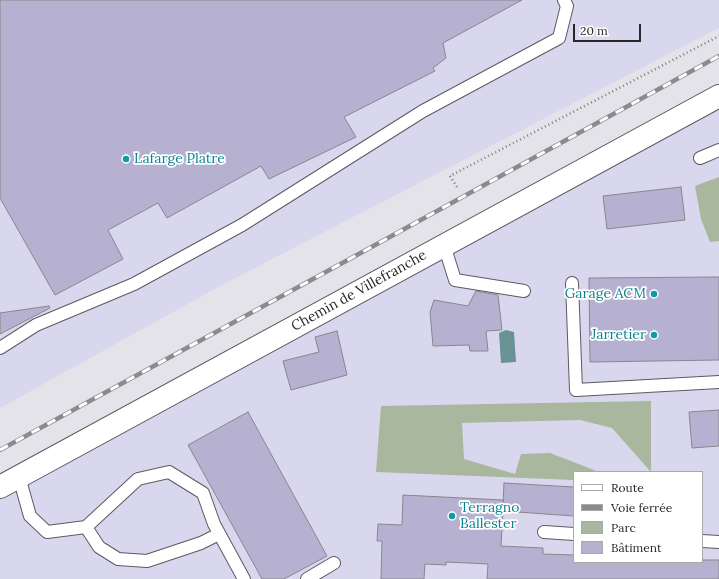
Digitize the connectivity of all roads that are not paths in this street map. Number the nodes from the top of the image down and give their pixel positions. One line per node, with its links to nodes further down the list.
1 (564, 0): 8 (lane)
2 (719, 96): 5 (street, Chemin de Villefranche)
3 (719, 150): 4 (lane)
4 (700, 158)
5 (444, 245): 7 (lane); 10 (street, Chemin de Villefranche)
6 (572, 283): 9 (lane)
7 (524, 291)
8 (0, 348)
9 (719, 382)
10 (20, 476): 11 (street, Chemin de Villefranche); 12 (lane)
11 (0, 487)
12 (86, 527): 14 (lane); 14 (lane)
13 (544, 532): 15 (lane)
14 (219, 534): 19 (lane)
15 (573, 534)
16 (703, 541): 17 (lane)
17 (719, 542)
18 (334, 563): 20 (lane)
19 (244, 579)
20 (307, 579)

